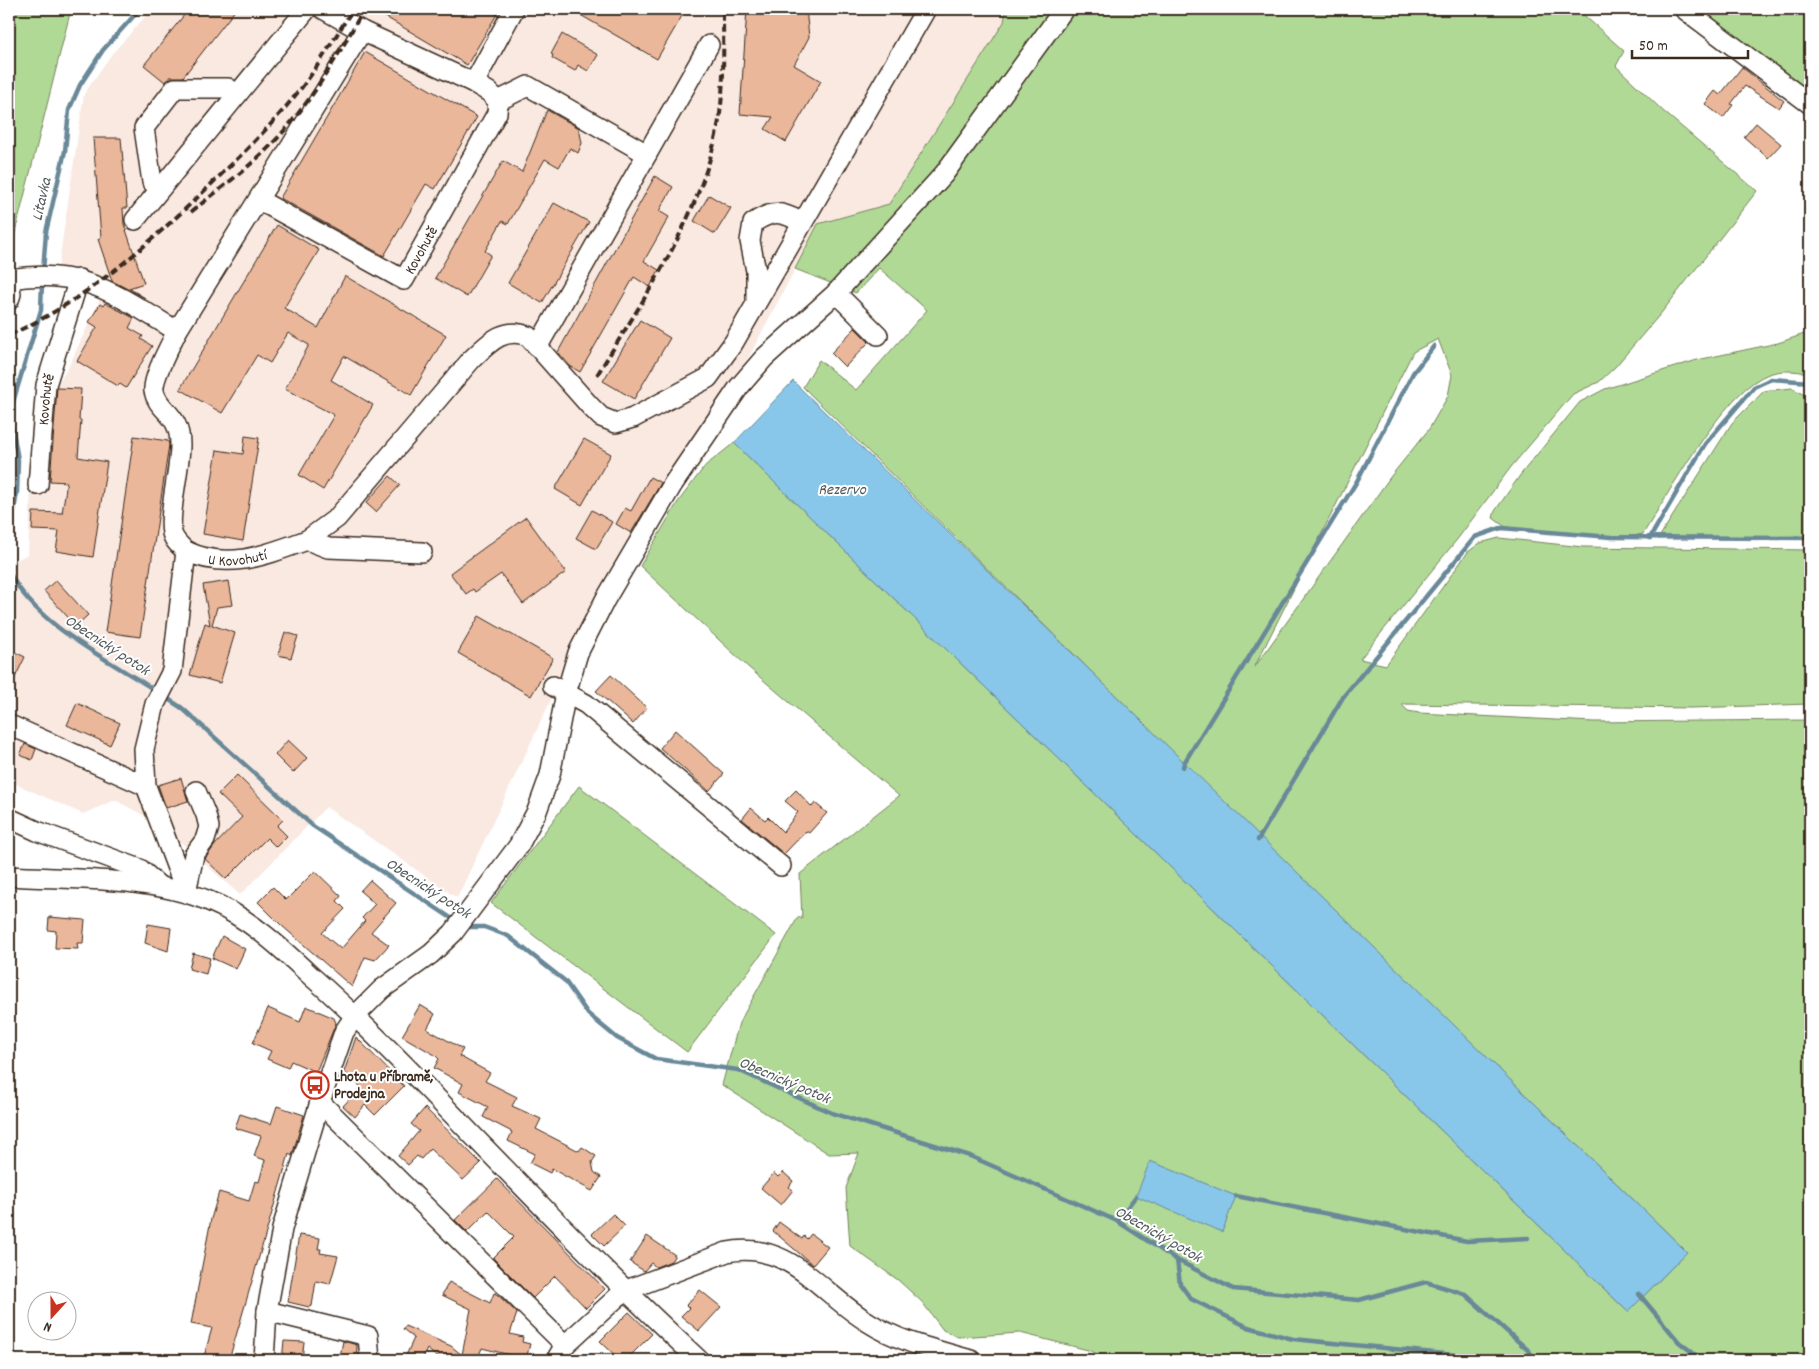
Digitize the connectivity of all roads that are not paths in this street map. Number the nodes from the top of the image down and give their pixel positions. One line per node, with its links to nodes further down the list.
1 (307, 9): 10 (street)
2 (323, 9): 7 (street)
3 (514, 9): 9 (street)
4 (926, 9): 17 (street)
5 (1064, 9): 20 (street)
6 (1684, 9): 12 (street)
7 (362, 31): 9 (street); 15 (street)
8 (709, 45): 13 (street)
9 (474, 83): 11 (street)
10 (237, 95): 14 (street); 14 (street)
11 (498, 101): 13 (street); 15 (street, Kovohutě)
12 (1810, 104)
13 (647, 154): 25 (street)
14 (160, 188): 16 (street)
15 (259, 200): 23 (street)
16 (135, 220)
17 (801, 222): 22 (street); 22 (street)
18 (15, 278): 19 (street); 21 (street)
19 (79, 279): 23 (street); 26 (street, Kovohutě)
20 (836, 293): 24 (street); 30 (street)
21 (9, 300)
22 (756, 302): 25 (street)
23 (177, 330): 28 (street)
24 (878, 334)
25 (538, 346): 27 (street, U Kovohutí)
26 (38, 485)
27 (306, 540): 28 (street, U Kovohutí); 29 (street)
28 (186, 551): 32 (street, U Kovohutí)
29 (422, 552)
30 (560, 689): 35 (street); 39 (street)
31 (12, 726): 32 (street)
32 (146, 786): 38 (street, U Kovohutí)
33 (196, 790): 38 (street)
34 (9, 818): 37 (street)
35 (781, 866)
36 (9, 876): 37 (street)
37 (158, 885): 38 (street)
38 (186, 892): 39 (street)
39 (355, 1016): 40 (street); 41 (street)
40 (320, 1102): 42 (street); 43 (street)
41 (624, 1291): 43 (street); 46 (street); 47 (street)
42 (267, 1311): 44 (street); 45 (street)
43 (561, 1353)
44 (264, 1360)
45 (370, 1360)
46 (699, 1360)
47 (971, 1360)

